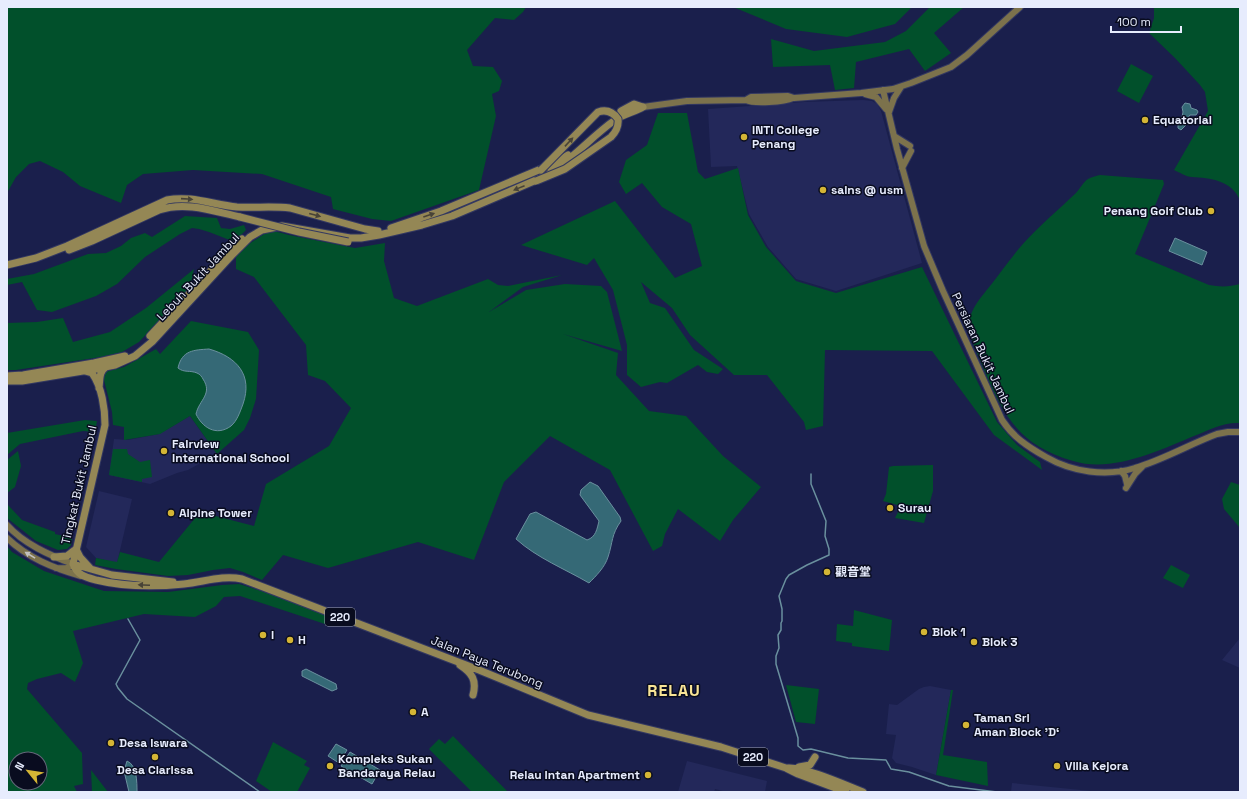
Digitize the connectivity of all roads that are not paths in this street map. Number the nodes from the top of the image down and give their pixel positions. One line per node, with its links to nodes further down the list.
1 (1020, 7): 2 (street, Lebuh Bukit Jambul)
2 (901, 86): 3 (street, Lebuh Bukit Jambul); 6 (street)
3 (883, 90): 4 (street, Lebuh Bukit Jambul); 6 (street, Persiaran Bukit Jambul)
4 (861, 93): 5 (street, Lebuh Bukit Jambul); 6 (street)
5 (643, 106): 9 (main road, Lebuh Bukit Jambul); 10 (main road, Lebuh Bukit Jambul)
6 (889, 114): 7 (street, Persiaran Bukit Jambul)
7 (894, 136): 8 (street, Persiaran Bukit Jambul); 8 (street)
8 (902, 168): 22 (street, Persiaran Bukit Jambul)
9 (541, 170): 10 (main road, one-way to 10, bridge); 12 (main road, Lebuh Bukit Jambul, one-way to 9)
10 (536, 181): 11 (main road, Lebuh Bukit Jambul, one-way to 11)
11 (422, 225): 14 (main road, bridge); 15 (main road, Lebuh Bukit Jambul)
12 (378, 231): 13 (main road, one-way to 12); 17 (main road, Lebuh Bukit Jambul)
13 (7, 265)
14 (7, 270)
15 (115, 365): 16 (main road, Lebuh Bukit Jambul); 19 (main road)
16 (82, 371): 18 (main road, Lebuh Bukit Jambul); 19 (main road)
17 (7, 376)
18 (7, 381)
19 (99, 388): 25 (main road, Tingkat Bukit Jambul)
20 (1240, 432): 21 (street, Persiaran Bukit Jambul)
21 (1145, 464): 22 (street, Persiaran Bukit Jambul); 22 (street)
22 (1121, 471)
23 (7, 525): 26 (street, Jalan Paya Terubong / 220)
24 (7, 538): 28 (street, Jalan Paya Terubong / 220, one-way to 24)
25 (76, 549): 26 (main road); 27 (main road, Tingkat Bukit Jambul); 29 (main road)
26 (54, 557): 27 (street, Jalan Paya Terubong / 220)
27 (73, 564): 28 (street); 29 (main road, Jalan Paya Terubong / 220); 30 (main road)
28 (56, 568): 30 (street, Jalan Paya Terubong / 220)
29 (92, 570): 31 (main road, Jalan Paya Terubong / 220)
30 (81, 576): 31 (main road, Jalan Paya Terubong / 220, one-way to 30)
31 (183, 584): 32 (main road, Jalan Paya Terubong / 220)
32 (450, 658): 33 (main road); 35 (main road, Jalan Paya Terubong / 220)
33 (473, 695)
34 (815, 756): 35 (main road)
35 (789, 768): 36 (main road, Jalan Paya Terubong / 220); 37 (main road, Jalan Paya Terubong / 220)
36 (846, 792)
37 (862, 792)

